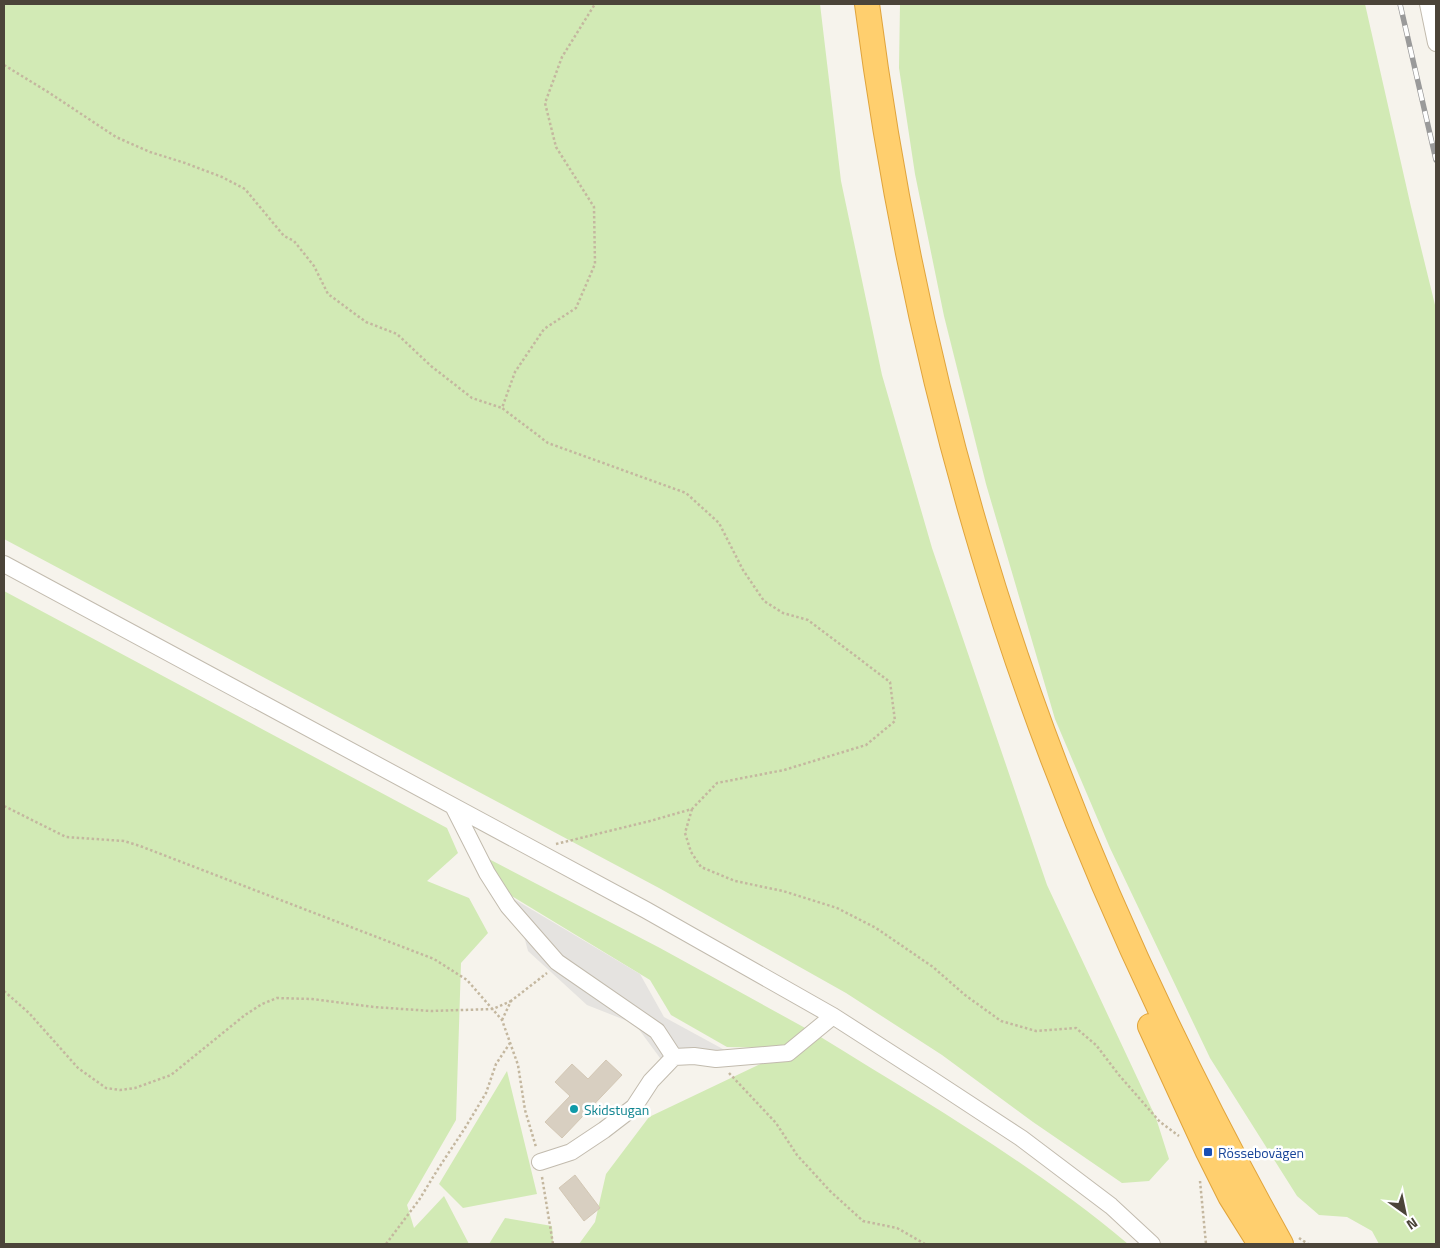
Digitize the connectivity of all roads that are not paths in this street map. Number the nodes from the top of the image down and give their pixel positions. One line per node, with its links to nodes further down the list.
1 (854, 4): 13 (highway)
2 (867, 4): 5 (highway)
3 (878, 4): 5 (highway)
4 (1428, 4): 6 (street)
5 (872, 40): 14 (highway)
6 (1436, 43)
7 (4, 564): 8 (street)
8 (453, 806): 9 (street); 10 (street)
9 (833, 1016): 10 (street); 12 (street)
10 (674, 1057): 11 (street)
11 (540, 1162)
12 (1152, 1244)
13 (1260, 1244)
14 (1281, 1244)

